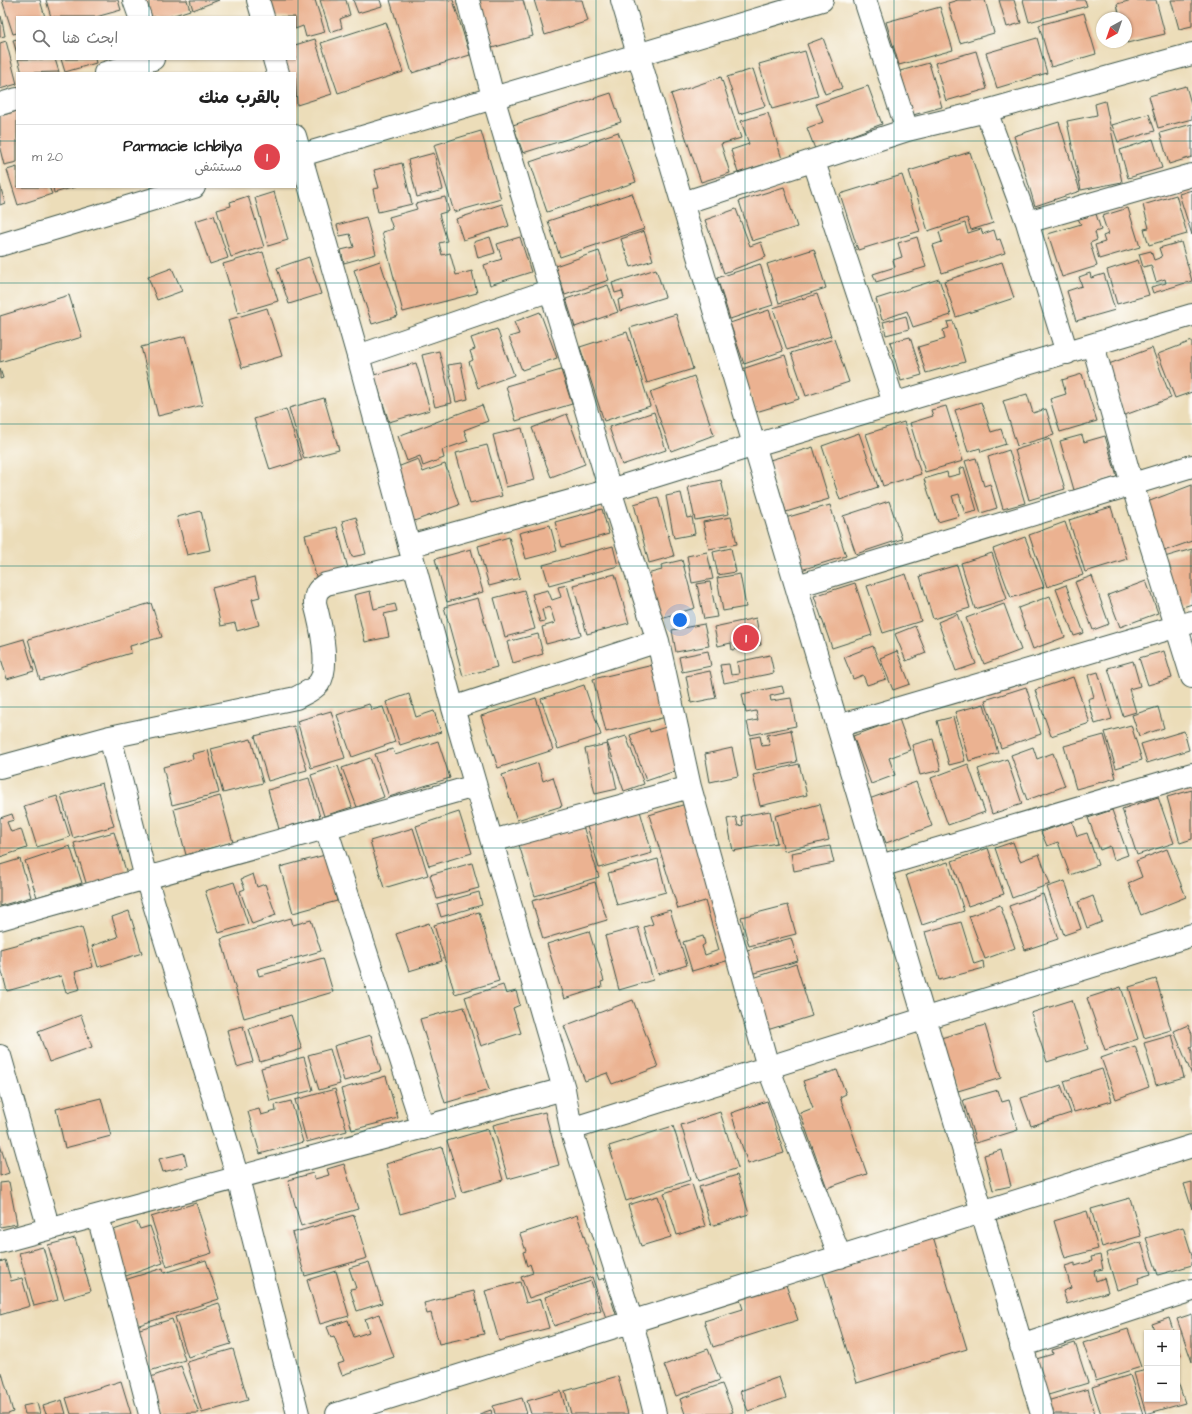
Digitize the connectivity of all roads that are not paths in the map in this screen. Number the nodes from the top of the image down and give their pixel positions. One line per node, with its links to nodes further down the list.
1 (134, 0): 7 (street)
2 (258, 0): 8 (street)
3 (468, 0): 17 (street)
4 (622, 0): 9 (street)
5 (822, 0): 9 (street)
6 (865, 0): 21 (street)
7 (140, 16)
8 (263, 16)
9 (638, 53): 17 (street); 26 (street)
10 (1192, 54): 20 (street)
11 (150, 60): 14 (street)
12 (153, 60): 15 (street)
13 (274, 60): 16 (street)
14 (108, 72)
15 (158, 72)
16 (278, 72)
17 (493, 97): 22 (street); 29 (street)
18 (16, 99): 19 (street)
19 (0, 104)
20 (986, 111): 21 (street); 27 (street)
21 (907, 130): 23 (street)
22 (297, 149): 33 (street)
23 (814, 162): 26 (street); 34 (street)
24 (1192, 176): 27 (street)
25 (191, 188): 28 (street)
26 (683, 203): 35 (street)
27 (1027, 222): 32 (street)
28 (0, 245)
29 (551, 290): 33 (street); 38 (street)
30 (1192, 315): 31 (street)
31 (1093, 345): 32 (street); 37 (street)
32 (1067, 353): 34 (street)
33 (358, 356): 39 (street)
34 (894, 404): 35 (street)
35 (755, 445): 38 (street); 40 (street)
36 (1192, 466): 37 (street)
37 (1132, 484): 40 (street); 41 (street)
38 (610, 490): 39 (street); 42 (street)
39 (412, 555): 44 (street); 46 (street)
40 (797, 586): 45 (street)
41 (1185, 624): 43 (street); 45 (street)
42 (658, 641): 44 (street); 50 (street)
43 (1192, 677)
44 (453, 708): 49 (street)
45 (838, 726): 53 (street)
46 (110, 737): 47 (street); 54 (street)
47 (0, 767)
48 (1192, 774): 53 (street)
49 (476, 786): 51 (street); 52 (street)
50 (690, 787): 52 (street); 59 (street)
51 (326, 828): 54 (street); 61 (street)
52 (492, 841): 60 (street)
53 (880, 866): 57 (street)
54 (146, 878): 55 (street); 64 (street)
55 (0, 919)
56 (1192, 935): 57 (street)
57 (925, 1019): 59 (street); 65 (street)
58 (0, 1056): 67 (street)
59 (768, 1067): 62 (street); 69 (street)
60 (564, 1089): 61 (street); 62 (street)
61 (423, 1128): 64 (street)
62 (572, 1129): 71 (street)
63 (1192, 1146): 65 (street)
64 (238, 1178): 66 (street); 74 (street)
65 (981, 1212): 69 (street); 72 (street)
66 (98, 1216): 67 (street); 73 (street)
67 (48, 1229): 68 (street)
68 (0, 1242)
69 (840, 1257): 71 (street)
70 (1192, 1290): 72 (street)
71 (632, 1322): 75 (street); 76 (street)
72 (1021, 1346): 77 (street)
73 (150, 1414)
74 (298, 1414)
75 (337, 1414)
76 (656, 1414)
77 (1042, 1414)

